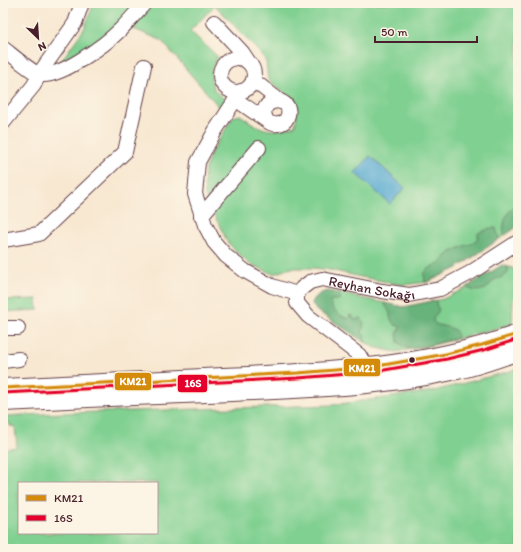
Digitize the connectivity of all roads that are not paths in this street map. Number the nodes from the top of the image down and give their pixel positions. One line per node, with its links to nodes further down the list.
1 (82, 3): 7 (street)
2 (143, 3): 7 (street)
3 (214, 22): 5 (street)
4 (3, 48): 7 (street)
5 (250, 65): 8 (street); 9 (street)
6 (144, 66): 13 (street)
7 (39, 74): 10 (street)
8 (253, 80): 9 (street); 9 (street)
9 (238, 95): 12 (street)
10 (3, 123)
11 (259, 148): 12 (street)
12 (201, 216): 15 (street)
13 (3, 240)
14 (518, 242): 15 (street, Reyhan Sokağı)
15 (297, 294): 22 (street)
16 (3, 328): 17 (street)
17 (18, 328)
18 (518, 334): 22 (main road)
19 (518, 352): 22 (main road)
20 (20, 359): 21 (street)
21 (3, 360)
22 (367, 375): 23 (main road); 24 (main road)
23 (3, 388)
24 (3, 402)

